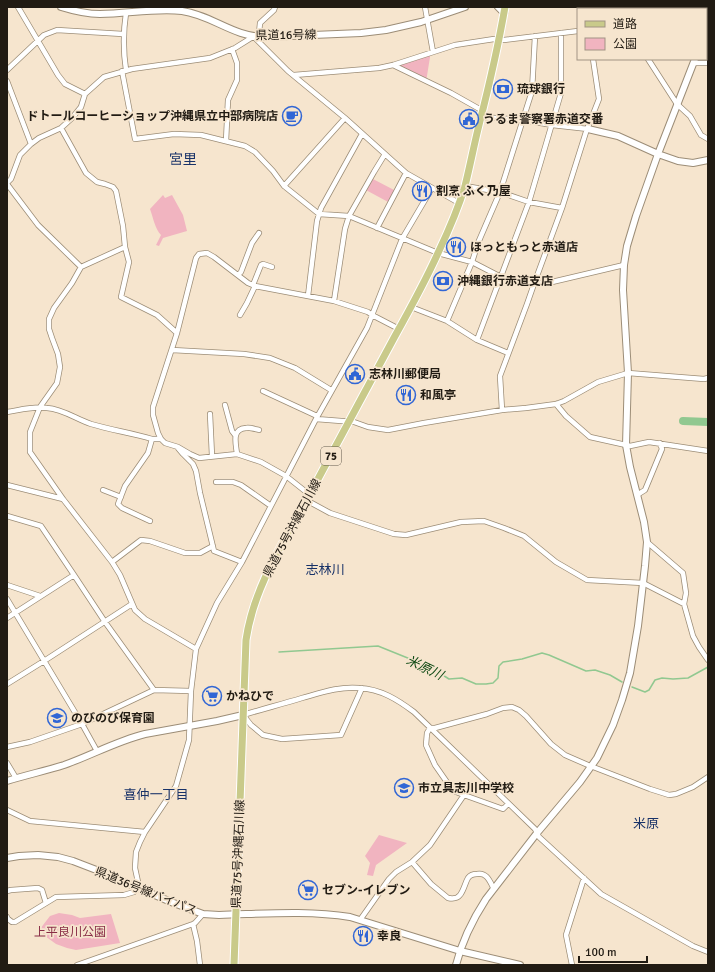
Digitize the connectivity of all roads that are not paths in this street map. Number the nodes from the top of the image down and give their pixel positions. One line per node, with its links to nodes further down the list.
1 (18, 7): 18 (street)
2 (61, 7): 10 (street, 県道16号線)
3 (275, 7): 16 (street)
4 (425, 7): 11 (street)
5 (465, 7): 11 (street, 県道16号線)
6 (498, 7): 9 (street)
7 (142, 9): 8 (street, 県道16号線); 10 (street, 県道16号線)
8 (182, 9): 16 (street, 県道16号線)
9 (504, 10): 17 (main road, 県道75号沖縄石川線 / 75)
10 (126, 13): 13 (street)
11 (428, 19): 16 (street, 県道16号線); 20 (street)
12 (577, 31): 14 (street)
13 (123, 34): 18 (street); 27 (street)
14 (561, 34): 15 (street); 35 (street)
15 (535, 36): 17 (street); 34 (street)
16 (254, 37): 19 (street); 28 (street)
17 (499, 40): 20 (street); 32 (main road, 県道75号沖縄石川線 / 75)
18 (38, 41): 26 (street); 30 (street)
19 (232, 49): 27 (street); 40 (street)
20 (433, 52): 25 (street)
21 (593, 60): 37 (street)
22 (649, 60): 31 (street)
23 (694, 61): 24 (street); 31 (street)
24 (708, 63)
25 (393, 65): 28 (street); 32 (street)
26 (7, 70)
27 (124, 71): 30 (street); 40 (street)
28 (294, 75): 33 (street)
29 (7, 81): 41 (street)
30 (85, 94): 36 (street)
31 (677, 104): 39 (street); 43 (street)
32 (482, 114): 34 (street); 48 (main road, 県道75号沖縄石川線 / 75)
33 (345, 118): 38 (street); 47 (street)
34 (523, 120): 35 (street); 50 (street)
35 (552, 125): 37 (street); 51 (street)
36 (61, 128): 41 (street); 59 (street)
37 (588, 129): 43 (street); 53 (street)
38 (362, 134): 42 (street); 54 (street)
39 (708, 139)
40 (226, 141): 47 (street)
41 (30, 144): 46 (street)
42 (385, 154): 45 (street); 55 (street)
43 (658, 154): 44 (street); 62 (street)
44 (708, 160)
45 (406, 173): 49 (street); 56 (street)
46 (7, 184): 63 (street)
47 (284, 186): 54 (street)
48 (465, 186): 50 (street); 52 (main road, 県道75号沖縄石川線 / 75)
49 (432, 188): 52 (street); 58 (street)
50 (500, 192): 51 (street); 61 (street)
51 (529, 202): 53 (street); 66 (street)
52 (459, 203): 60 (main road, 県道75号沖縄石川線 / 75)
53 (562, 208): 67 (street)
54 (319, 214): 55 (street); 69 (street)
55 (349, 216): 56 (street); 70 (street)
56 (377, 228): 58 (street)
57 (259, 233): 65 (street)
58 (402, 239): 60 (street); 73 (street)
59 (125, 247): 63 (street); 76 (street)
60 (438, 253): 61 (street); 71 (main road, 県道75号沖縄石川線 / 75)
61 (472, 262): 66 (street); 74 (street)
62 (624, 265): 67 (street); 80 (street)
63 (81, 267): 86 (street)
64 (272, 267): 68 (street)
65 (238, 275): 68 (street); 76 (street)
66 (500, 277): 67 (street); 77 (street)
67 (534, 284): 79 (street)
68 (254, 285): 69 (street); 72 (street)
69 (308, 296): 70 (street)
70 (334, 301): 73 (street)
71 (411, 306): 74 (street); 75 (main road, 県道75号沖縄石川線 / 75)
72 (240, 315)
73 (372, 315): 75 (street); 82 (street)
74 (447, 321): 77 (street)
75 (399, 329): 91 (main road, 県道75号沖縄石川線 / 75)
76 (177, 333): 78 (street)
77 (477, 340): 79 (street)
78 (172, 350): 82 (street); 95 (street)
79 (508, 353): 87 (street)
80 (628, 373): 81 (street); 84 (street); 97 (street)
81 (708, 378)
82 (331, 390): 90 (street)
83 (263, 391): 90 (street)
84 (556, 404): 87 (street); 97 (street)
85 (225, 405): 93 (street)
86 (40, 407): 88 (street); 94 (street); 109 (street)
87 (502, 410): 91 (street)
88 (7, 412)
89 (210, 414): 101 (street)
90 (316, 417): 91 (street); 102 (street)
91 (349, 422): 108 (main road, 県道75号沖縄石川線 / 75)
92 (258, 430): 93 (street)
93 (235, 435): 100 (street)
94 (152, 439): 95 (street); 107 (street)
95 (161, 439): 98 (street)
96 (660, 443): 97 (street); 99 (street); 106 (street)
97 (626, 445): 106 (street)
98 (178, 447): 101 (street); 114 (street)
99 (708, 451)
100 (237, 454): 101 (street); 102 (street)
101 (212, 456)
102 (286, 476): 108 (street); 110 (street)
103 (216, 482): 110 (street)
104 (7, 485): 109 (street)
105 (103, 490): 107 (street)
106 (637, 495): 113 (street)
107 (121, 497): 112 (street)
108 (308, 498): 118 (street); 134 (main road, 県道75号沖縄石川線 / 75)
109 (63, 499): 115 (street)
110 (271, 506): 116 (street)
111 (7, 516): 117 (street)
112 (150, 521)
113 (647, 542): 118 (street); 123 (street)
114 (213, 546): 115 (street); 116 (street)
115 (112, 562): 122 (street)
116 (242, 562): 127 (street)
117 (74, 574): 120 (street); 126 (street)
118 (643, 583): 123 (street); 141 (street)
119 (7, 585): 120 (street)
120 (40, 596): 124 (street)
121 (7, 599): 124 (street)
122 (132, 604): 126 (street); 127 (street)
123 (684, 604): 128 (street)
124 (15, 613): 125 (street); 129 (street)
125 (7, 618)
126 (105, 622): 129 (street); 132 (street)
127 (196, 649): 133 (street)
128 (708, 660)
129 (44, 661): 130 (street); 135 (street)
130 (7, 684)
131 (362, 688): 134 (street); 134 (street); 137 (street)
132 (154, 690): 133 (street); 135 (street)
133 (191, 691): 136 (street)
134 (243, 715): 136 (street); 158 (main road, 県道75号沖縄石川線 / 75)
135 (82, 724): 138 (street); 139 (street)
136 (190, 726): 139 (street); 148 (street)
137 (430, 728): 141 (street); 145 (street); 146 (street)
138 (7, 747)
139 (97, 751): 143 (street)
140 (7, 763): 143 (street)
141 (591, 766): 142 (street); 149 (street)
142 (708, 776)
143 (16, 778): 144 (street)
144 (7, 781)
145 (464, 796): 146 (street); 151 (street)
146 (508, 804): 149 (street)
147 (7, 810): 148 (street)
148 (145, 832): 153 (street)
149 (537, 833): 152 (street); 154 (street)
150 (7, 858): 153 (street, 県道36号線バイパス)
151 (412, 862): 154 (street); 160 (street)
152 (584, 878): 163 (street); 169 (street)
153 (137, 888): 156 (street); 157 (street, 県道36号線バイパス)
154 (494, 890): 162 (street)
155 (7, 891): 156 (street)
156 (46, 904): 159 (street)
157 (203, 914): 158 (street, 県道36号線バイパス); 161 (street)
158 (236, 915): 160 (street, 県道36号線バイパス); 166 (main road, 県道75号沖縄石川線 / 75)
159 (7, 917)
160 (360, 920): 162 (street, 県道36号線バイパス)
161 (193, 924): 164 (street); 165 (street)
162 (460, 950): 167 (street); 168 (street, 県道36号線バイパス)
163 (708, 952)
164 (77, 965)
165 (200, 965)
166 (234, 965)
167 (456, 965)
168 (520, 965)
169 (572, 965)

